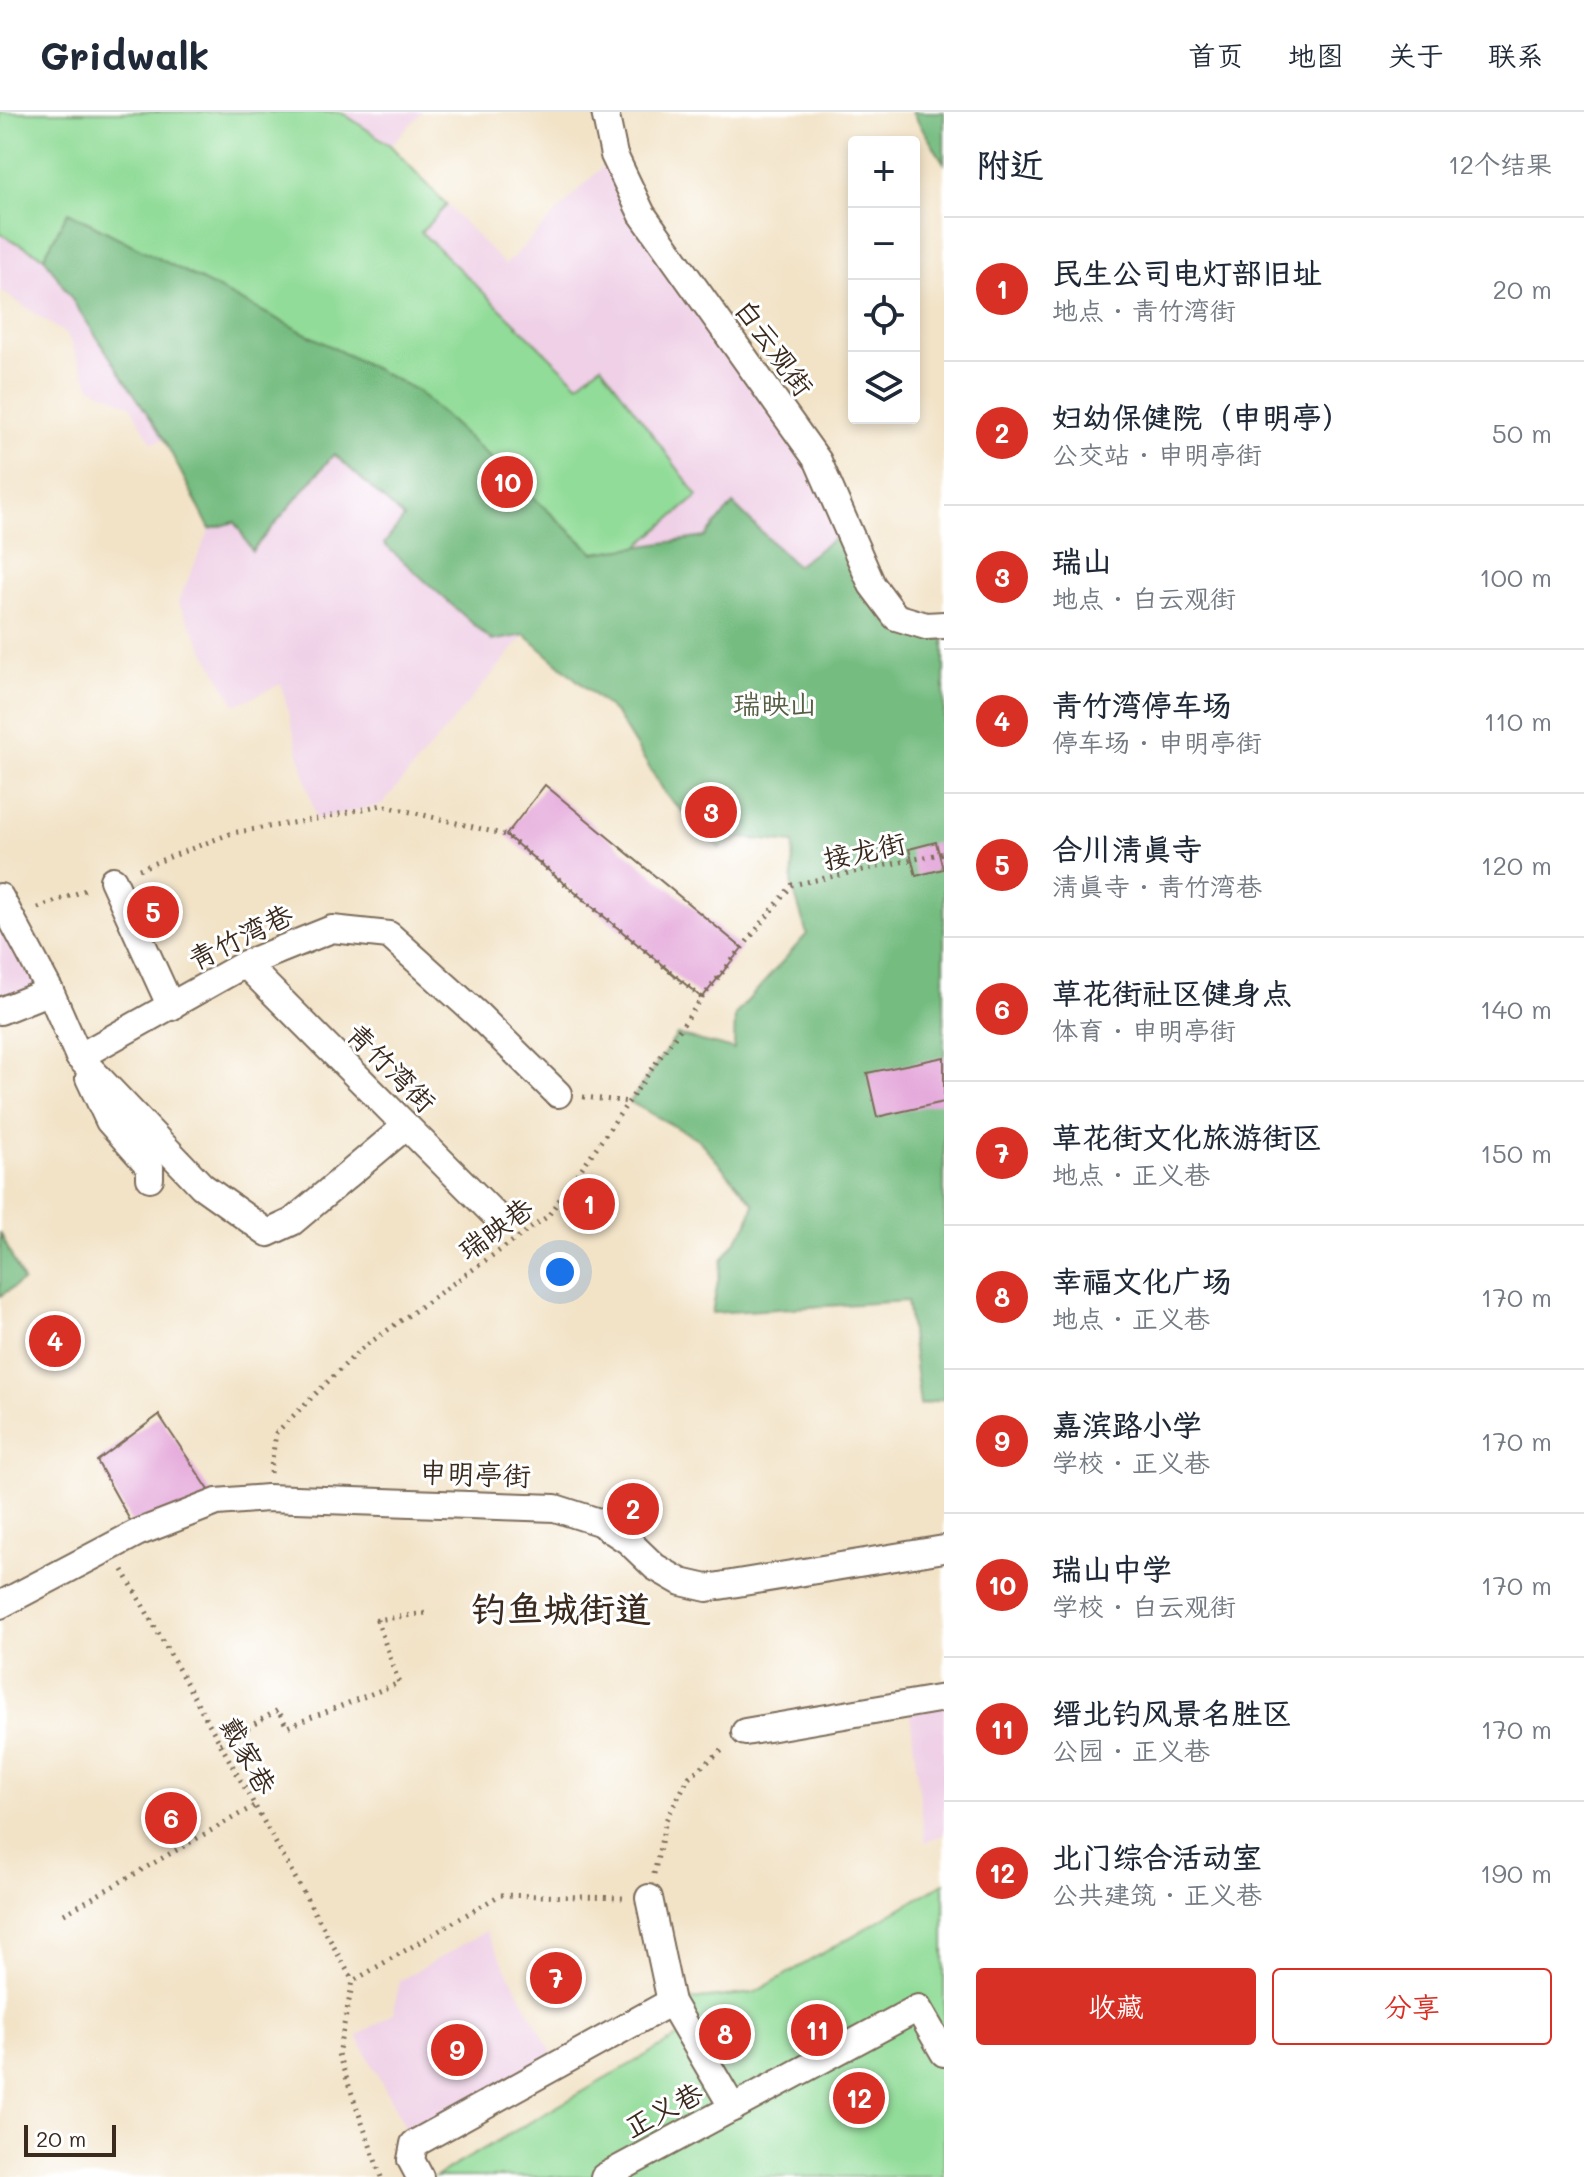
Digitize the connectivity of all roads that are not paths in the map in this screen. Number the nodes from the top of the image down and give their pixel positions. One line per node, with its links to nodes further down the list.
1 (605, 112): 2 (street, 白云观街)
2 (944, 625)
3 (113, 880): 7 (street)
4 (0, 897): 6 (street)
5 (245, 964): 7 (street, 青竹湾巷); 10 (street, 青竹湾巷); 11 (street, 青竹湾街)
6 (50, 991): 8 (street); 9 (street)
7 (171, 1007): 9 (street, 青竹湾巷)
8 (0, 1011)
9 (79, 1057): 11 (street); 12 (street)
10 (558, 1094)
11 (406, 1126): 13 (street, 青竹湾街)
12 (150, 1178)
13 (494, 1214)
14 (944, 1549): 15 (street, 申明亭街)
15 (0, 1605)
16 (944, 1698): 17 (street)
17 (745, 1732)
18 (649, 1898): 19 (street)
19 (671, 2002): 21 (street); 22 (street)
20 (944, 2053): 21 (street, 正义巷)
21 (733, 2108): 23 (street, 正义巷)
22 (420, 2177)
23 (604, 2177)

